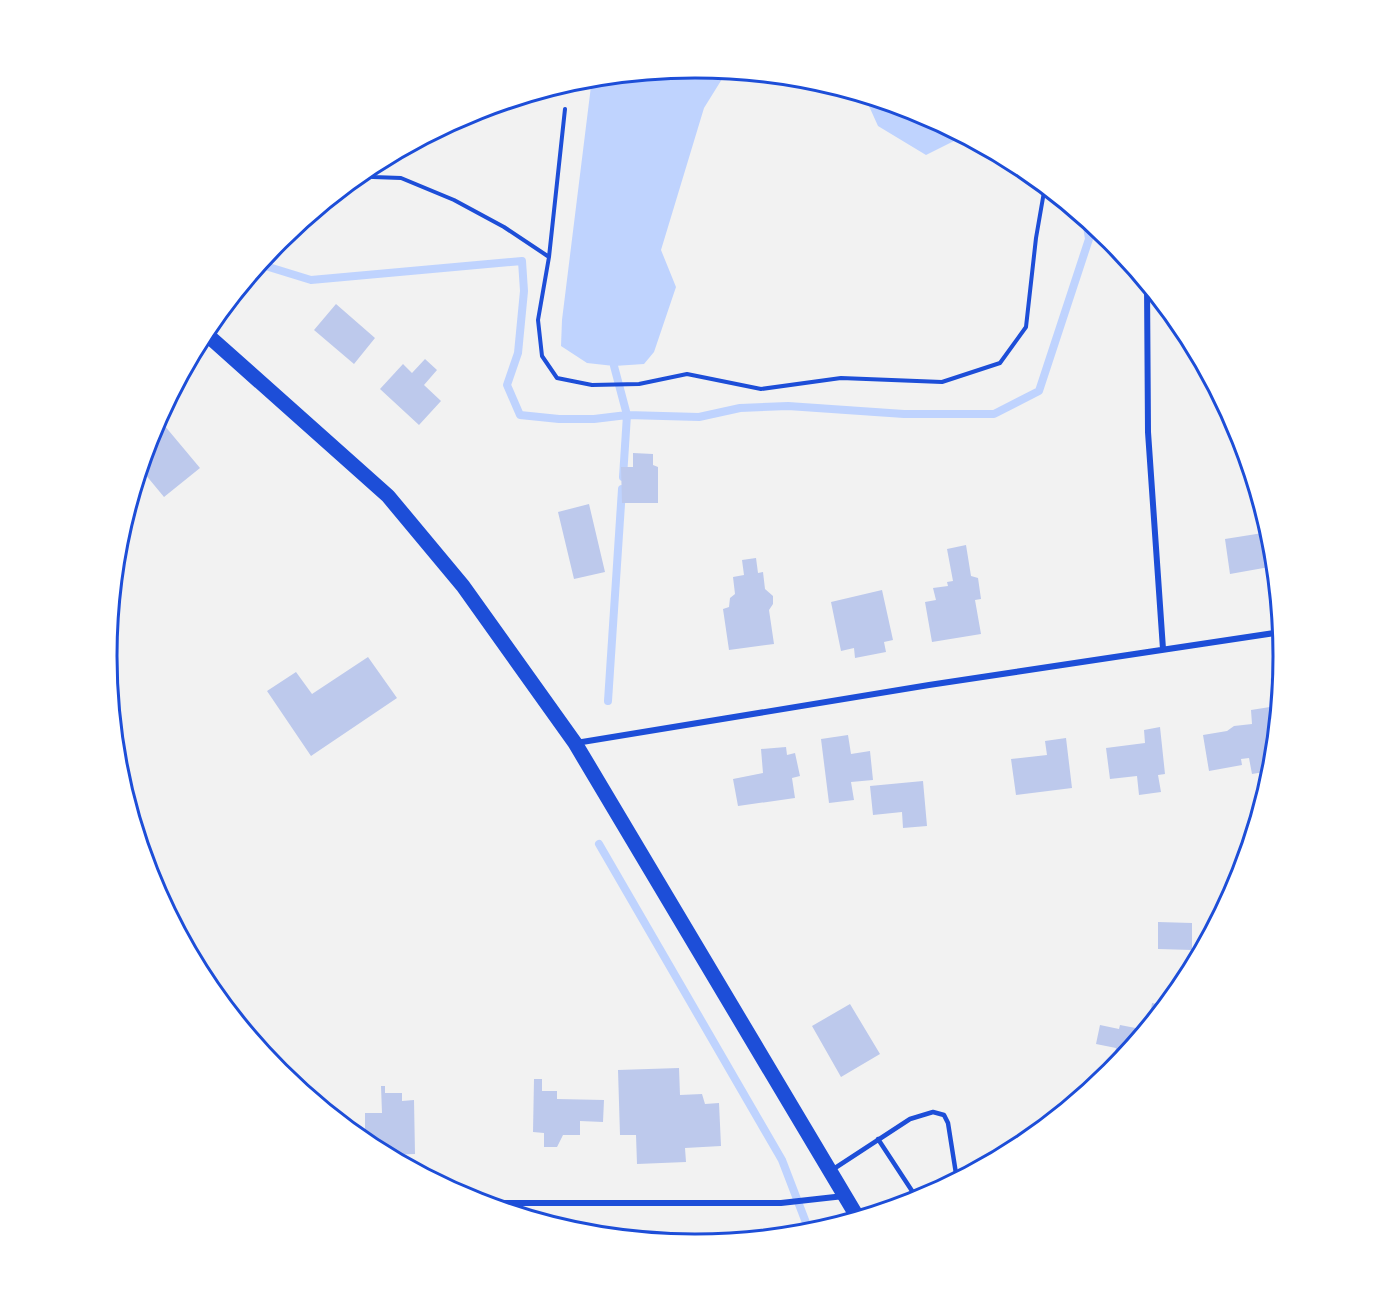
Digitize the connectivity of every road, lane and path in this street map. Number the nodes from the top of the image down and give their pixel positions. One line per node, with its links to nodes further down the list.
1 (565, 109): 4 (path)
2 (372, 177): 4 (path)
3 (1044, 195): 4 (path)
4 (549, 257)
5 (1148, 297): 8 (street)
6 (212, 339): 9 (main road)
7 (1272, 633): 8 (street)
8 (1163, 649): 9 (street)
9 (575, 743): 11 (main road)
10 (878, 1139): 11 (lane); 12 (lane); 13 (lane)
11 (830, 1171): 14 (main road)
12 (956, 1172)
13 (912, 1191)
14 (845, 1196): 15 (street); 16 (main road)
15 (509, 1203)
16 (854, 1211)

